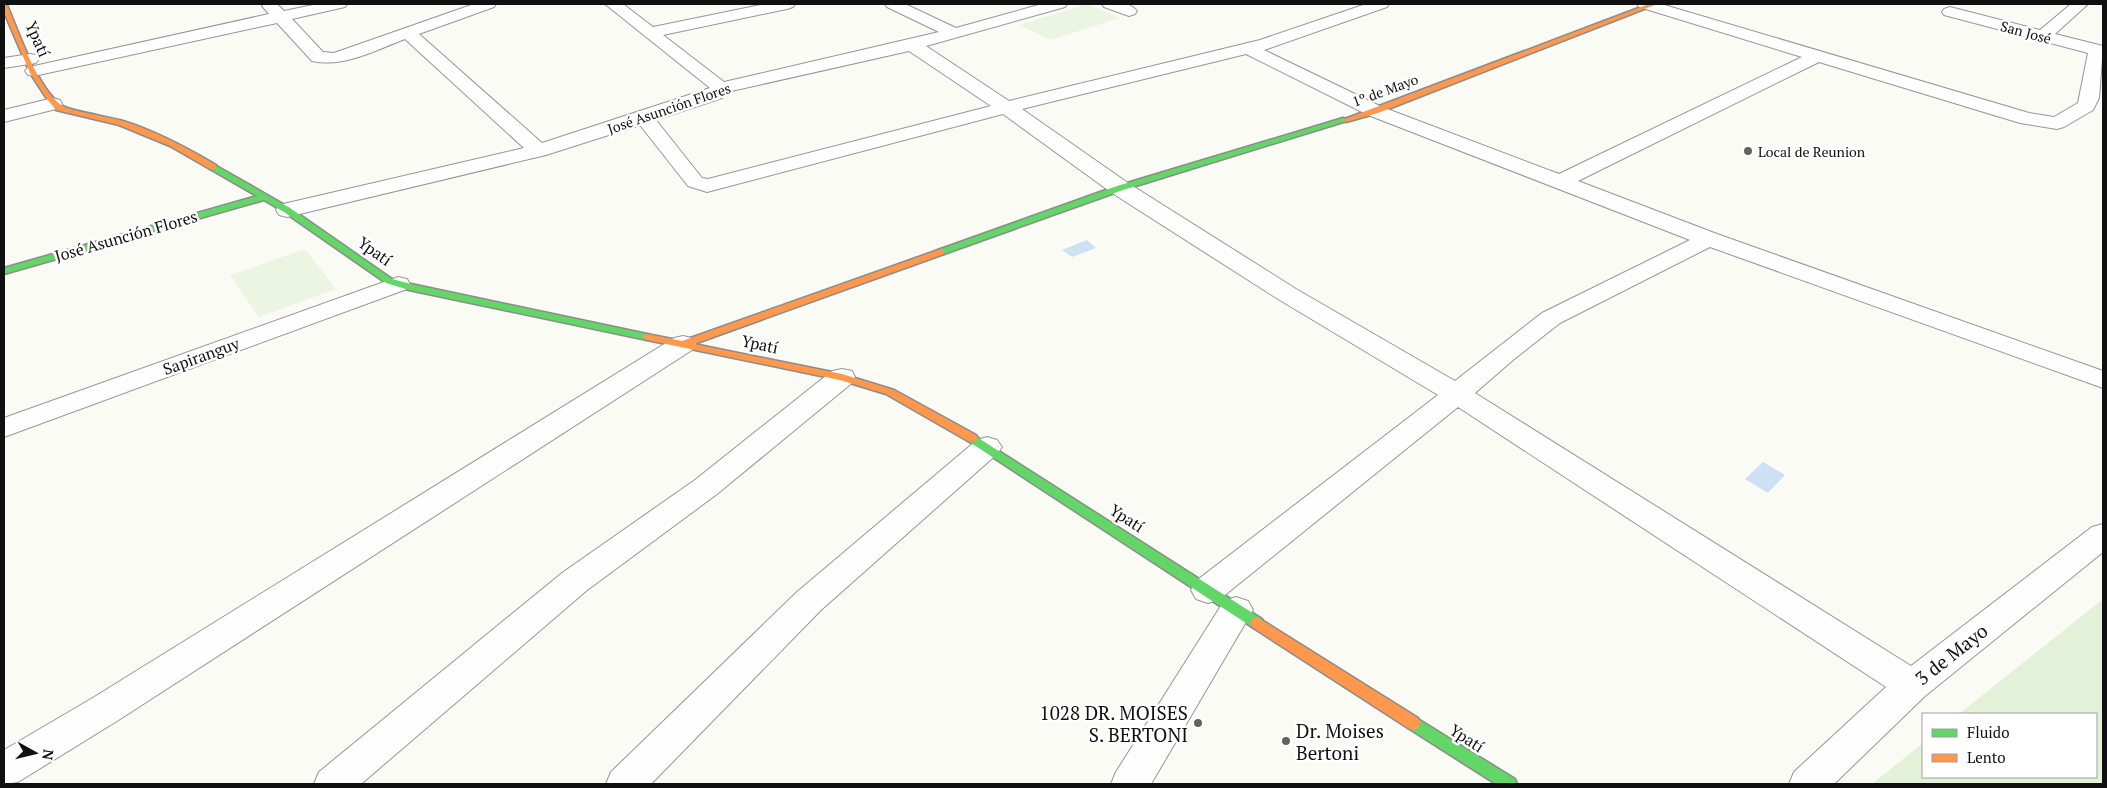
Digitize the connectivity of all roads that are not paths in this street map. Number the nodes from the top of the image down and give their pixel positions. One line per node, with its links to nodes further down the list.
1 (340, 4): 12 (street)
2 (488, 4): 15 (street)
3 (613, 4): 16 (street)
4 (787, 4): 16 (street)
5 (893, 4): 17 (street)
6 (1059, 4): 17 (street, José Asunción Flores)
7 (1110, 4): 13 (street)
8 (1381, 4): 20 (street)
9 (1650, 4): 22 (street); 28 (street, 1º de Mayo)
10 (2080, 4): 18 (street)
11 (4, 5): 24 (street, Ypatí)
12 (274, 10): 15 (street); 24 (street)
13 (1129, 11)
14 (1950, 12): 18 (street, San José)
15 (407, 32): 31 (street)
16 (651, 32): 25 (street)
17 (954, 33): 19 (street, José Asunción Flores)
18 (2042, 36): 21 (street, San José)
19 (912, 45): 25 (street, José Asunción Flores); 27 (street)
20 (1248, 48): 27 (street); 28 (street)
21 (2100, 51): 22 (street)
22 (1818, 56): 32 (street)
23 (4, 63): 24 (street)
24 (32, 65): 26 (street, Ypatí)
25 (721, 88): 30 (street, José Asunción Flores)
26 (53, 104): 29 (street); 34 (street, Ypatí)
27 (1005, 108): 30 (street); 33 (street)
28 (1375, 111): 32 (street); 33 (street, 1º de Mayo)
29 (4, 116)
30 (646, 118): 31 (street, José Asunción Flores)
31 (539, 150): 35 (street, José Asunción Flores)
32 (1560, 182): 36 (street)
33 (1120, 188): 39 (street, 1º de Mayo); 42 (street)
34 (265, 197): 35 (street, Ypatí); 37 (street, José Asunción Flores)
35 (297, 208): 38 (street, Ypatí)
36 (1709, 239): 41 (street); 42 (street)
37 (4, 271)
38 (398, 284): 39 (street, Ypatí); 43 (street, Sapiranguy)
39 (683, 344): 40 (street, Ypatí); 48 (street)
40 (842, 377): 44 (street, Ypatí); 49 (street)
41 (2103, 380)
42 (1456, 394): 46 (street); 47 (street)
43 (4, 428)
44 (987, 446): 46 (street, Ypatí); 50 (street)
45 (2103, 535): 47 (street, 3 de Mayo)
46 (1222, 600): 51 (street); 52 (street, Ypatí)
47 (1912, 685): 53 (street, 3 de Mayo)
48 (4, 770)
49 (333, 784)
50 (624, 784)
51 (1130, 784)
52 (1509, 784)
53 (1808, 784)

